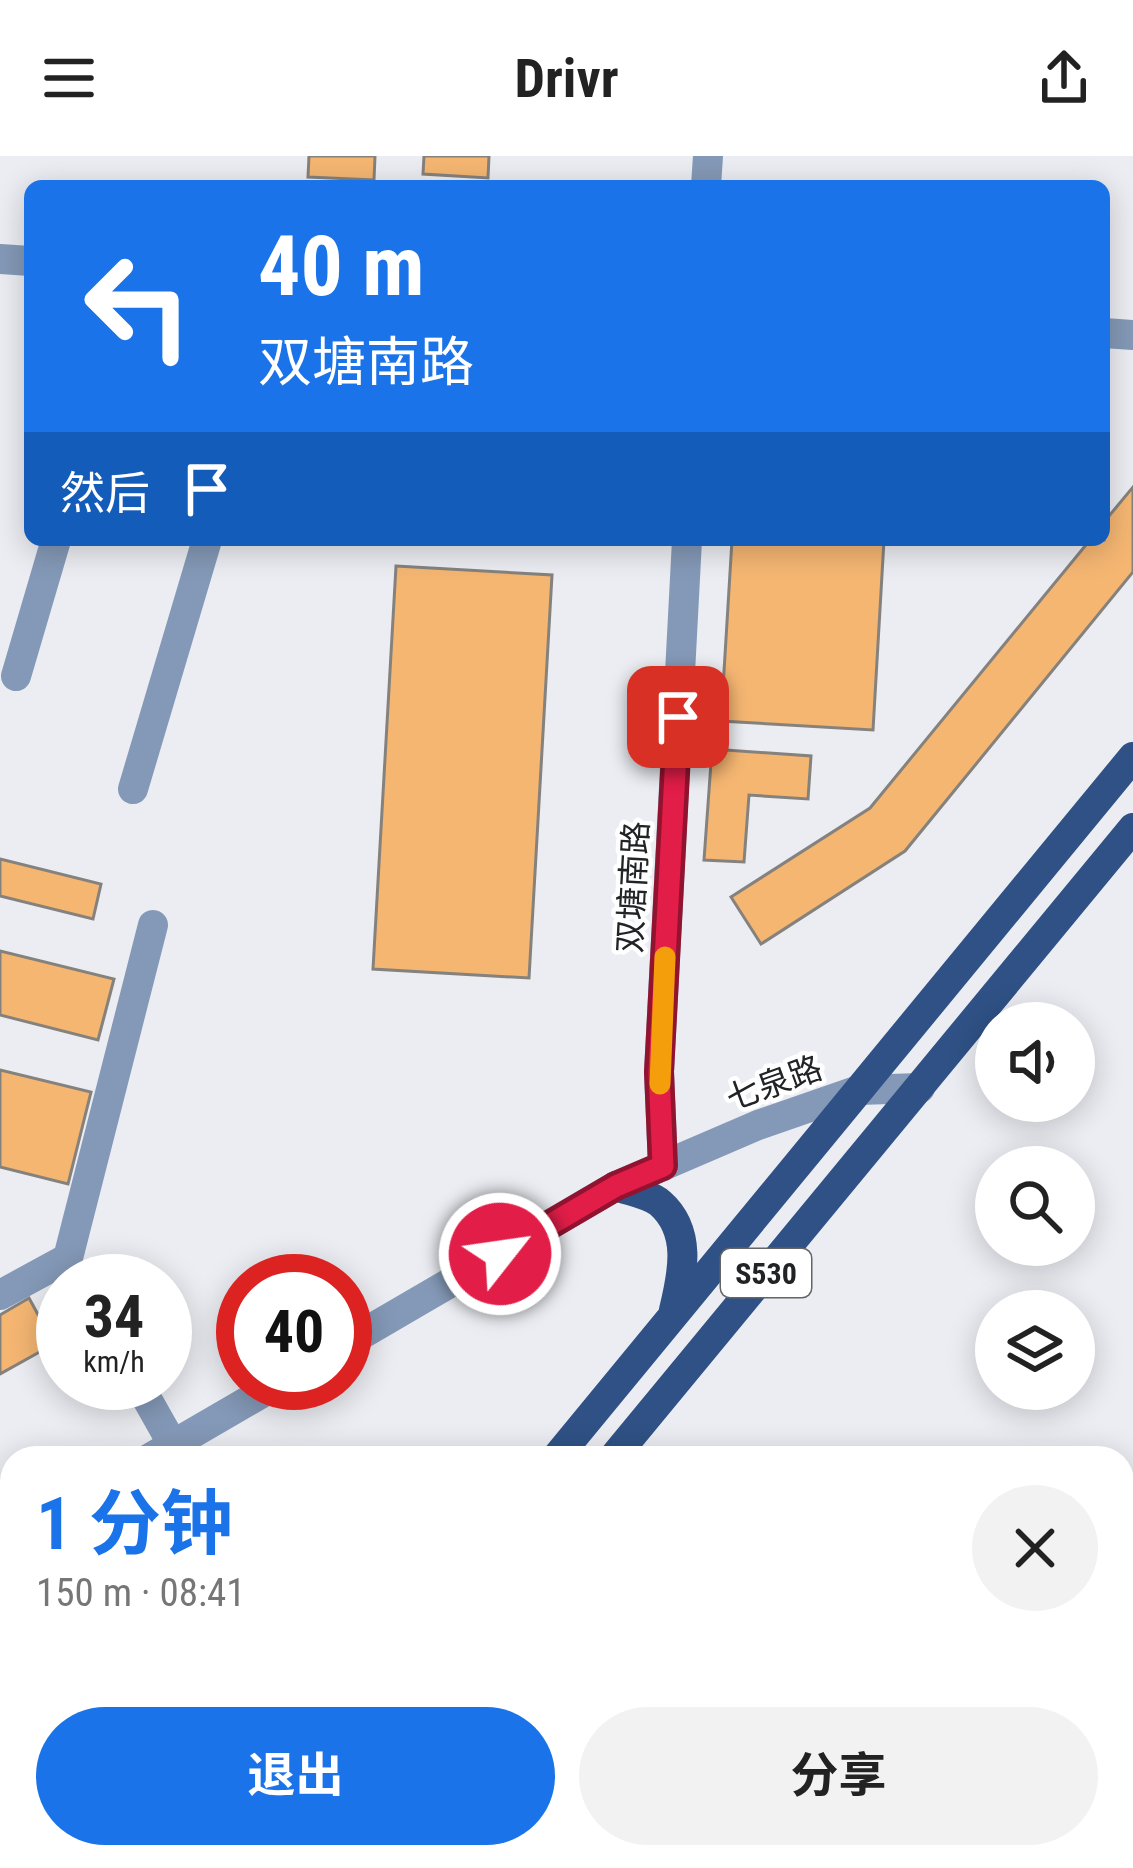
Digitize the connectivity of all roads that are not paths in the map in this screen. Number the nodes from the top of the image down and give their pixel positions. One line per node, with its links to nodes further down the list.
1 (54, 546): 4 (street)
2 (206, 546): 6 (street)
3 (687, 546): 11 (street, 双塘南路)
4 (16, 676)
5 (1133, 757): 10 (main road, S530)
6 (133, 789)
7 (1133, 828): 9 (main road, S530)
8 (153, 925): 13 (street)
9 (920, 1088): 10 (street, 七泉路); 23 (main road, S530)
10 (860, 1090): 11 (street, 七泉路); 16 (main road, S530)
11 (663, 1166): 12 (street, 七泉路)
12 (616, 1186): 16 (main road); 17 (street, 七泉路)
13 (78, 1254)
14 (36, 1283): 15 (street)
15 (0, 1295)
16 (673, 1317): 22 (main road, S530)
17 (372, 1328)
18 (148, 1410): 20 (street)
19 (233, 1410): 21 (street)
20 (160, 1446)
21 (171, 1446)
22 (566, 1446)
23 (623, 1446)

